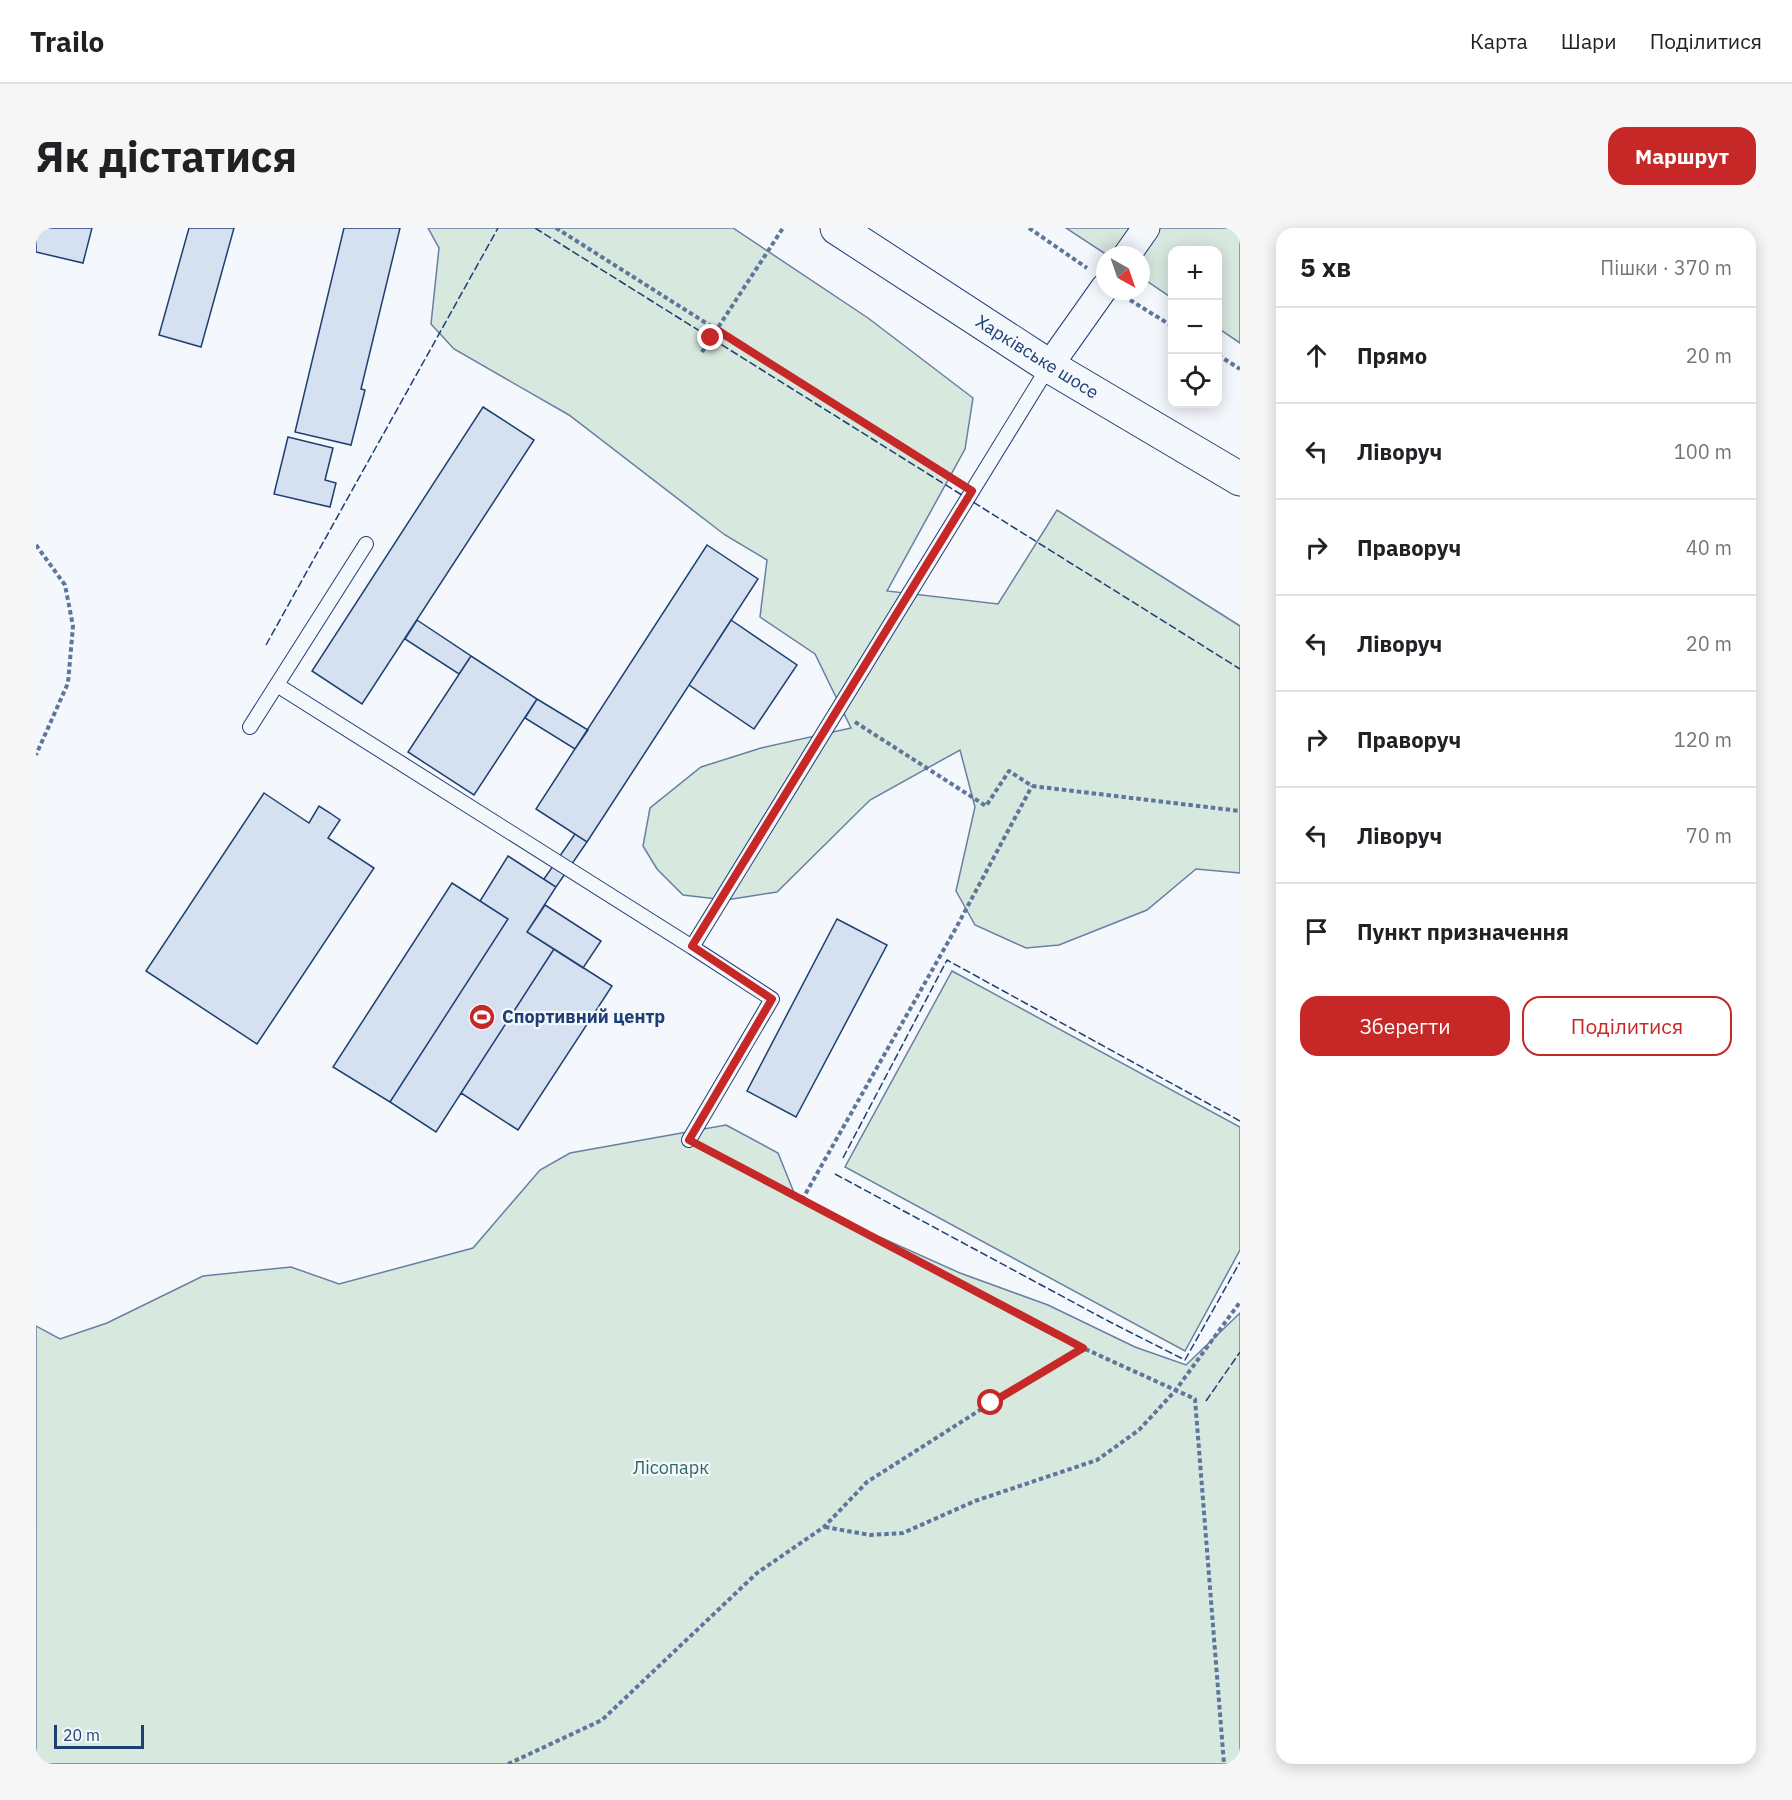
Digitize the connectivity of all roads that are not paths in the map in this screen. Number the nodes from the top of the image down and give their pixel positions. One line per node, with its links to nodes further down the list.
1 (837, 228): 5 (main road, Харківське шосе)
2 (1146, 228): 3 (street)
3 (1133, 246)
4 (1096, 299): 5 (street)
5 (1049, 366): 6 (main road, Харківське шосе); 10 (lane)
6 (1240, 479)
7 (366, 544): 8 (lane)
8 (277, 685): 9 (lane); 10 (lane)
9 (250, 727)
10 (692, 946): 11 (lane)
11 (689, 1140)

